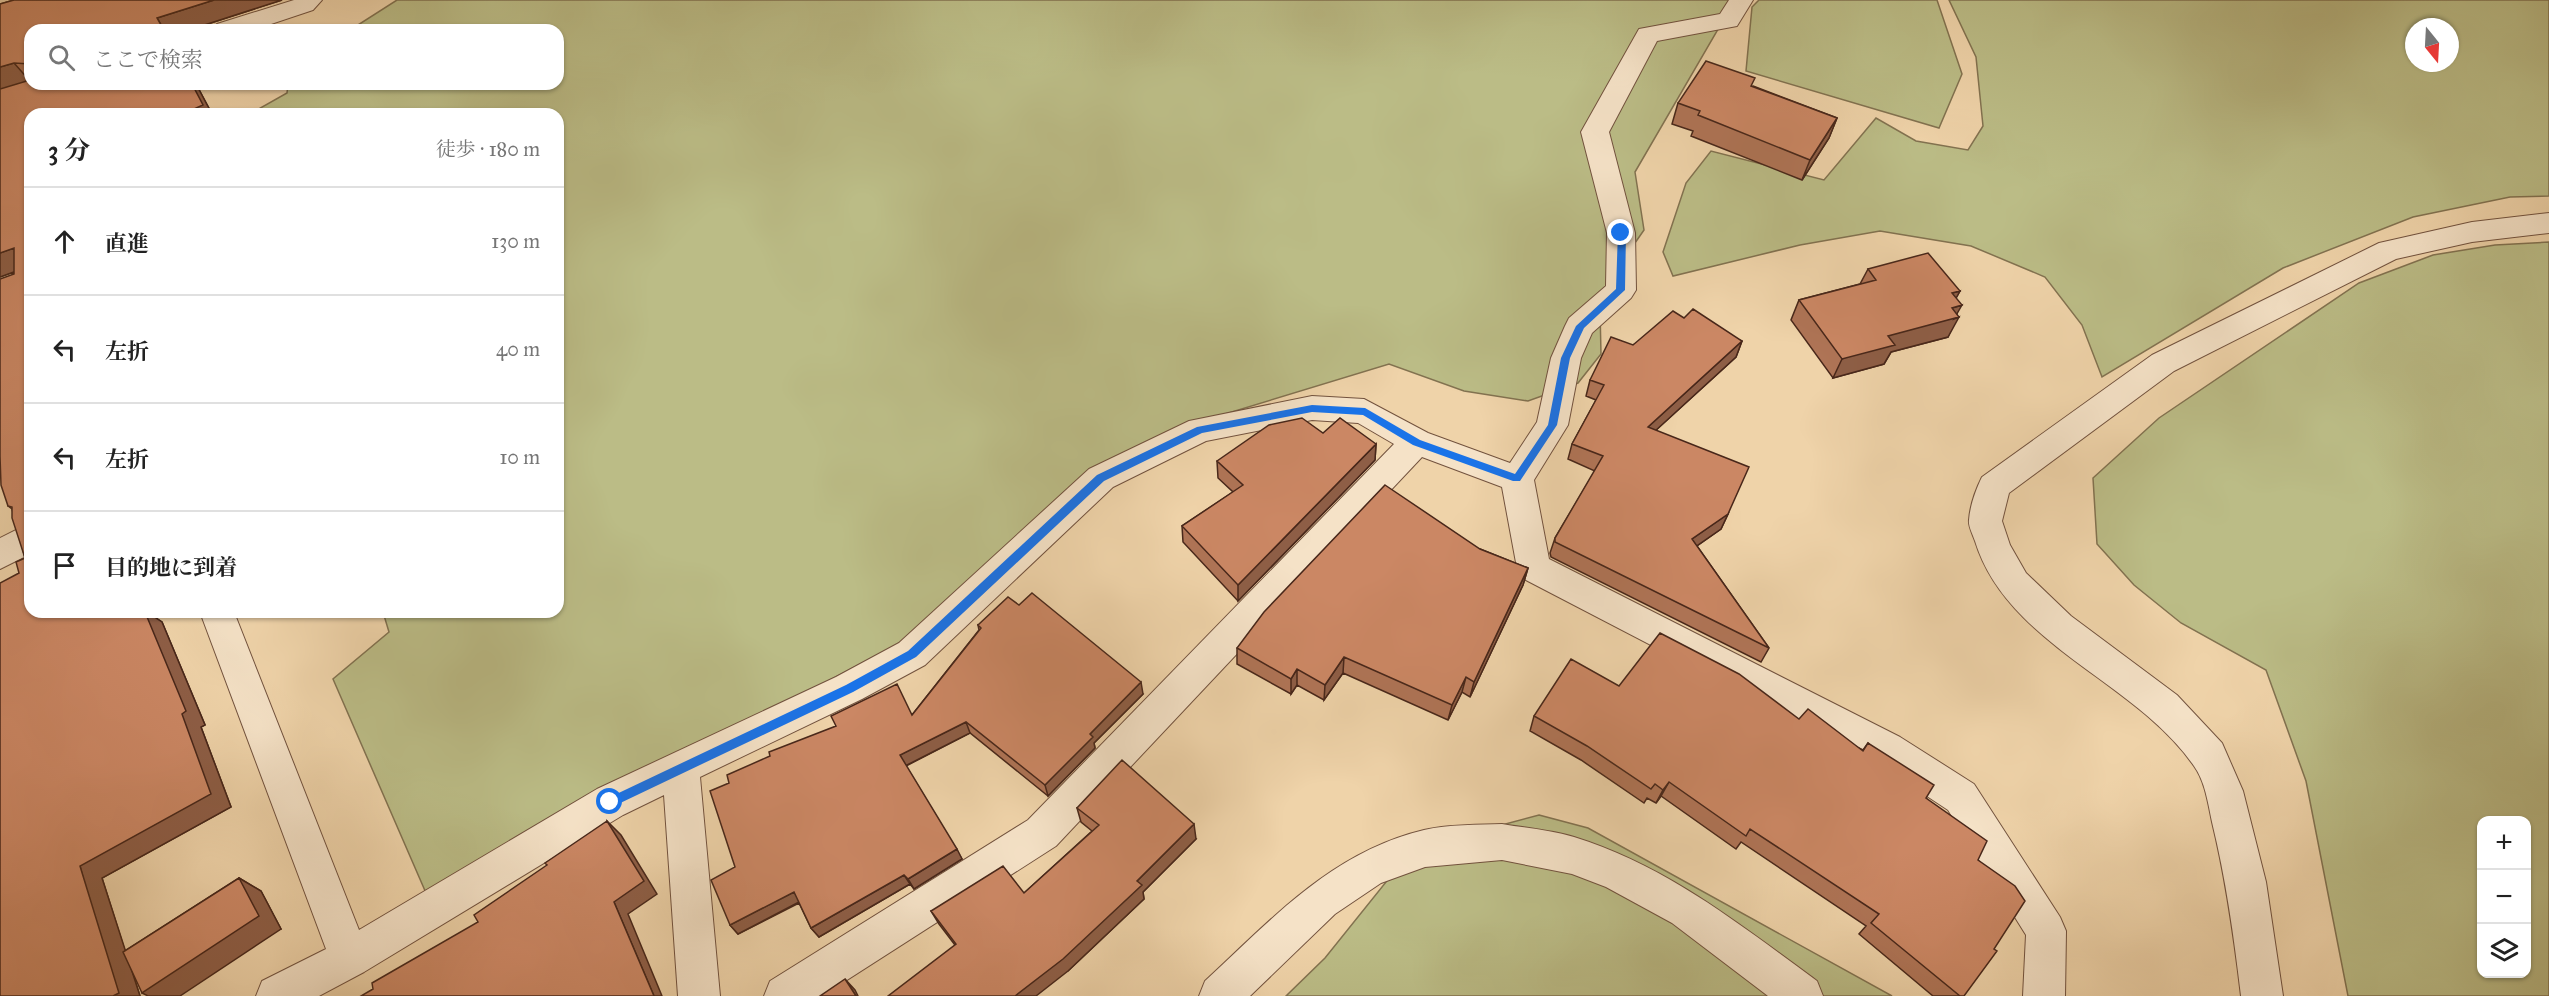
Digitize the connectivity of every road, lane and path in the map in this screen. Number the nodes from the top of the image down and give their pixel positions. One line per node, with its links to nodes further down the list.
1 (310, 0): 3 (street)
2 (1741, 0): 6 (street)
3 (245, 24)
4 (2549, 223): 18 (street)
5 (1417, 442): 6 (street); 10 (street); 14 (street)
6 (1517, 479): 17 (street)
7 (24, 541): 8 (street)
8 (0, 555)
9 (219, 618): 11 (street)
10 (681, 771): 11 (street); 13 (street)
11 (350, 958): 12 (street)
12 (277, 996)
13 (699, 996)
14 (785, 996)
15 (1220, 996): 16 (street)
16 (1802, 996)
17 (2044, 996)
18 (2262, 996)

